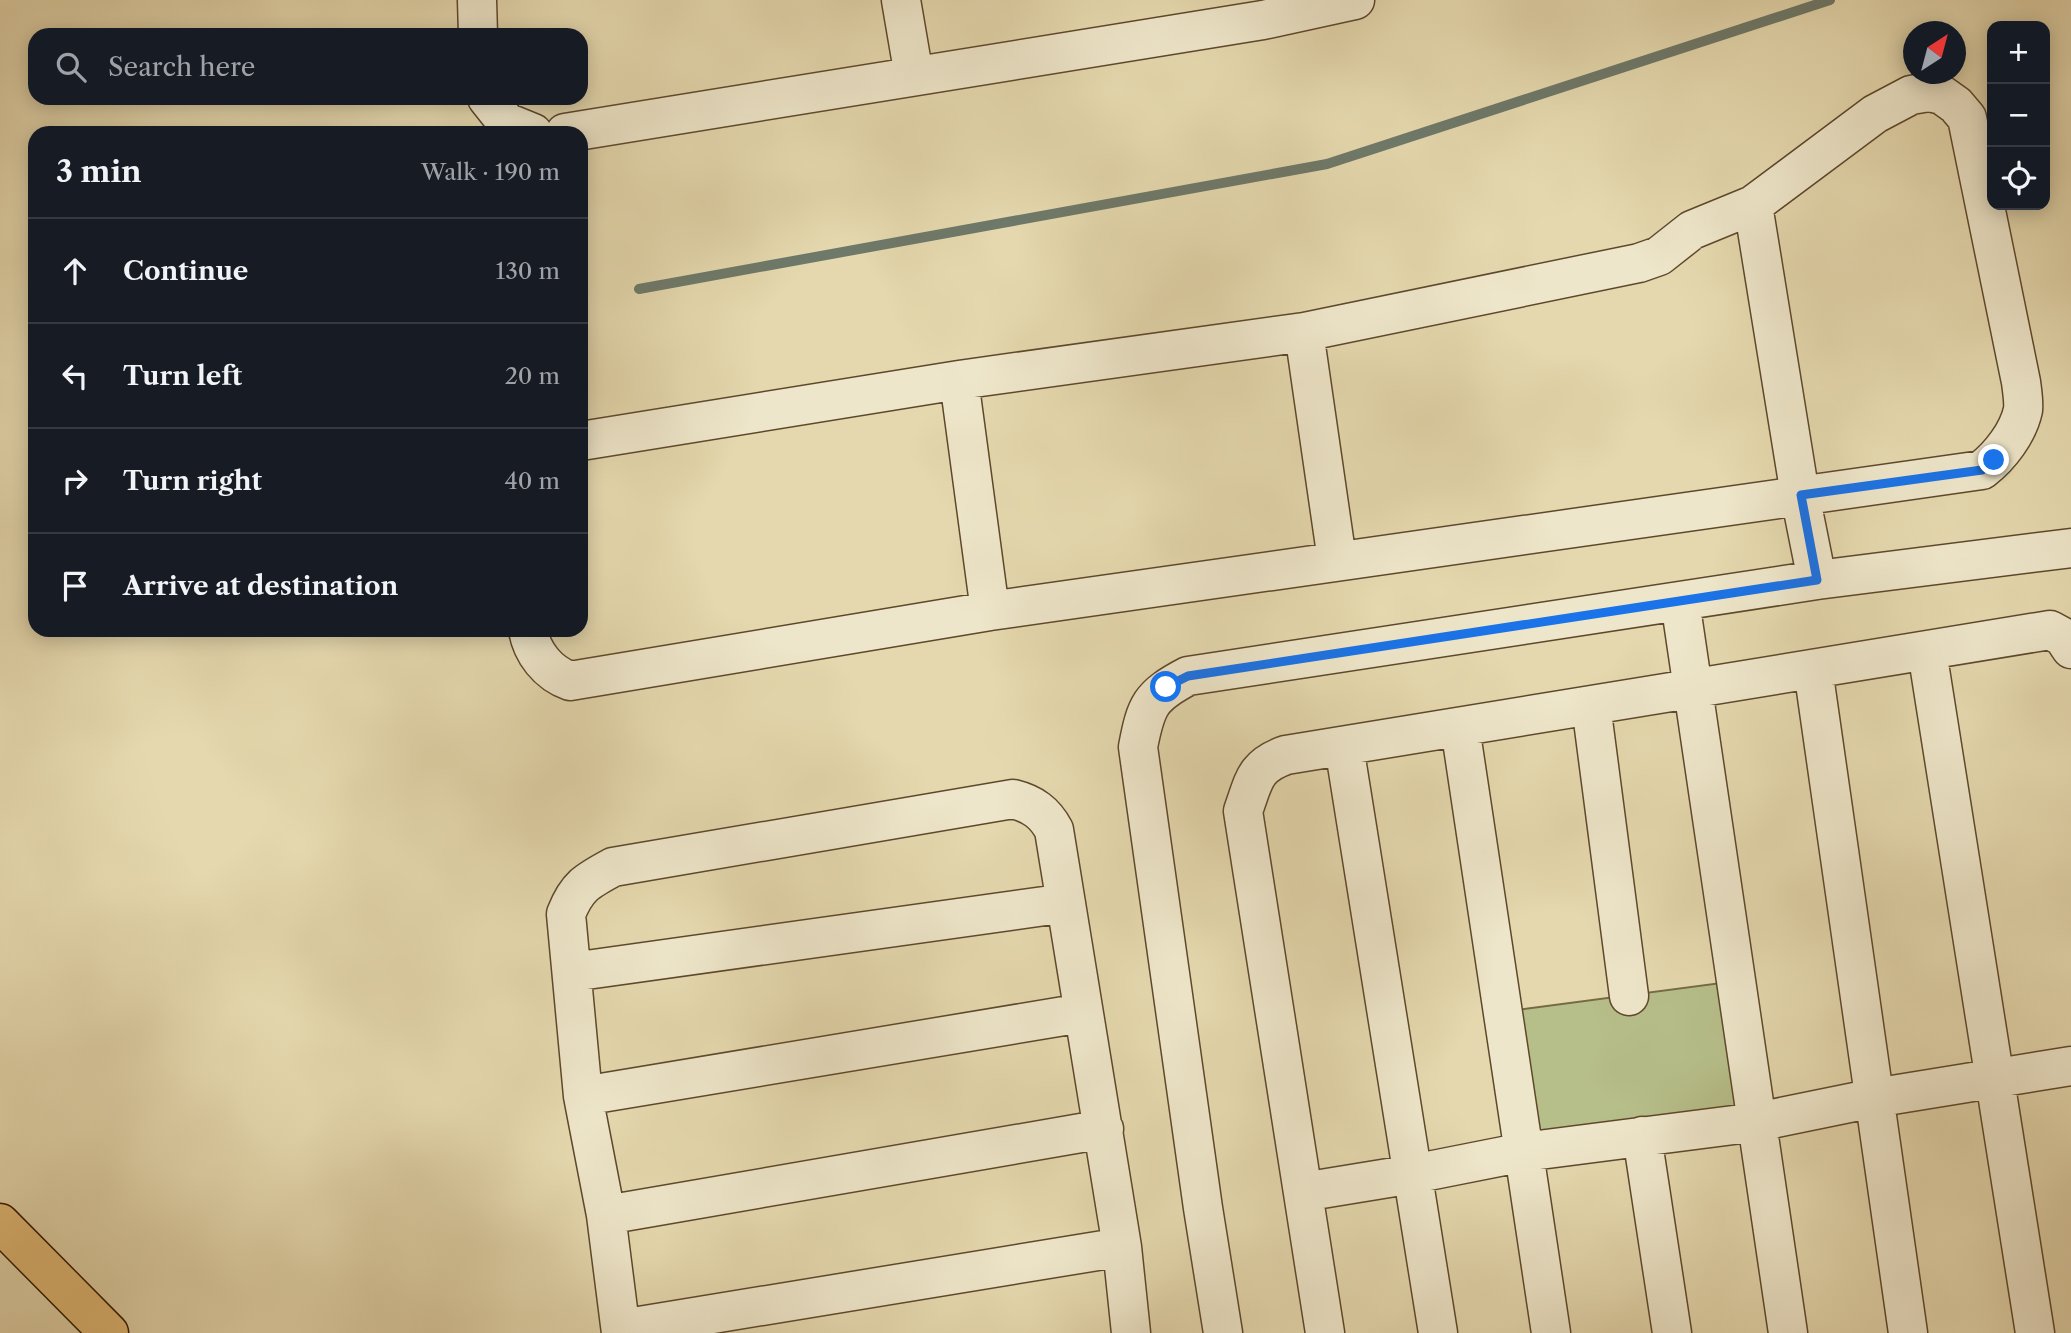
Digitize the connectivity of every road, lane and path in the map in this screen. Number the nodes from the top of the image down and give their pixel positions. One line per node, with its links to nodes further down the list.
1 (477, 0): 5 (street)
2 (901, 0): 6 (street)
3 (1355, 0): 4 (street)
4 (1261, 10): 6 (street)
5 (478, 28)
6 (914, 76): 9 (street)
7 (493, 105): 8 (street)
8 (516, 126)
9 (588, 129)
10 (1753, 205): 11 (street); 14 (street); 14 (street)
11 (1304, 332): 12 (street); 16 (street)
12 (959, 380): 13 (street); 19 (street)
13 (588, 440)
14 (1801, 495): 16 (street); 17 (street)
15 (2071, 548): 17 (street)
16 (1337, 560): 19 (street)
17 (1817, 580): 18 (street)
18 (1680, 601): 24 (street); 48 (street)
19 (990, 611): 20 (street)
20 (529, 637)
21 (2067, 643): 22 (street)
22 (1927, 651): 23 (street); 33 (street)
23 (1813, 669): 24 (street); 35 (street)
24 (1693, 689): 25 (street); 36 (street)
25 (1591, 705): 26 (street); 30 (street)
26 (1460, 727): 27 (street); 39 (street)
27 (1344, 746): 40 (street); 41 (street)
28 (1066, 903): 29 (street); 29 (street); 31 (street)
29 (572, 972): 34 (street)
30 (1629, 996)
31 (1082, 1013): 34 (street); 37 (street)
32 (2071, 1066): 33 (street)
33 (1995, 1078): 35 (street); 55 (street)
34 (583, 1096): 42 (street)
35 (1874, 1098): 36 (street); 54 (street)
36 (1757, 1122): 38 (street); 53 (street)
37 (1104, 1129): 42 (street); 44 (street)
38 (1642, 1136): 39 (street); 52 (street)
39 (1524, 1152): 40 (street); 51 (street)
40 (1413, 1174): 41 (street); 50 (street)
41 (1303, 1192): 49 (street)
42 (606, 1215): 45 (street)
43 (0, 1223): 46 (main road)
44 (1122, 1247): 45 (street); 47 (street)
45 (621, 1331)
46 (109, 1333)
47 (1131, 1333)
48 (1223, 1333)
49 (1325, 1333)
50 (1438, 1333)
51 (1551, 1333)
52 (1672, 1333)
53 (1788, 1333)
54 (1908, 1333)
55 (2035, 1333)

